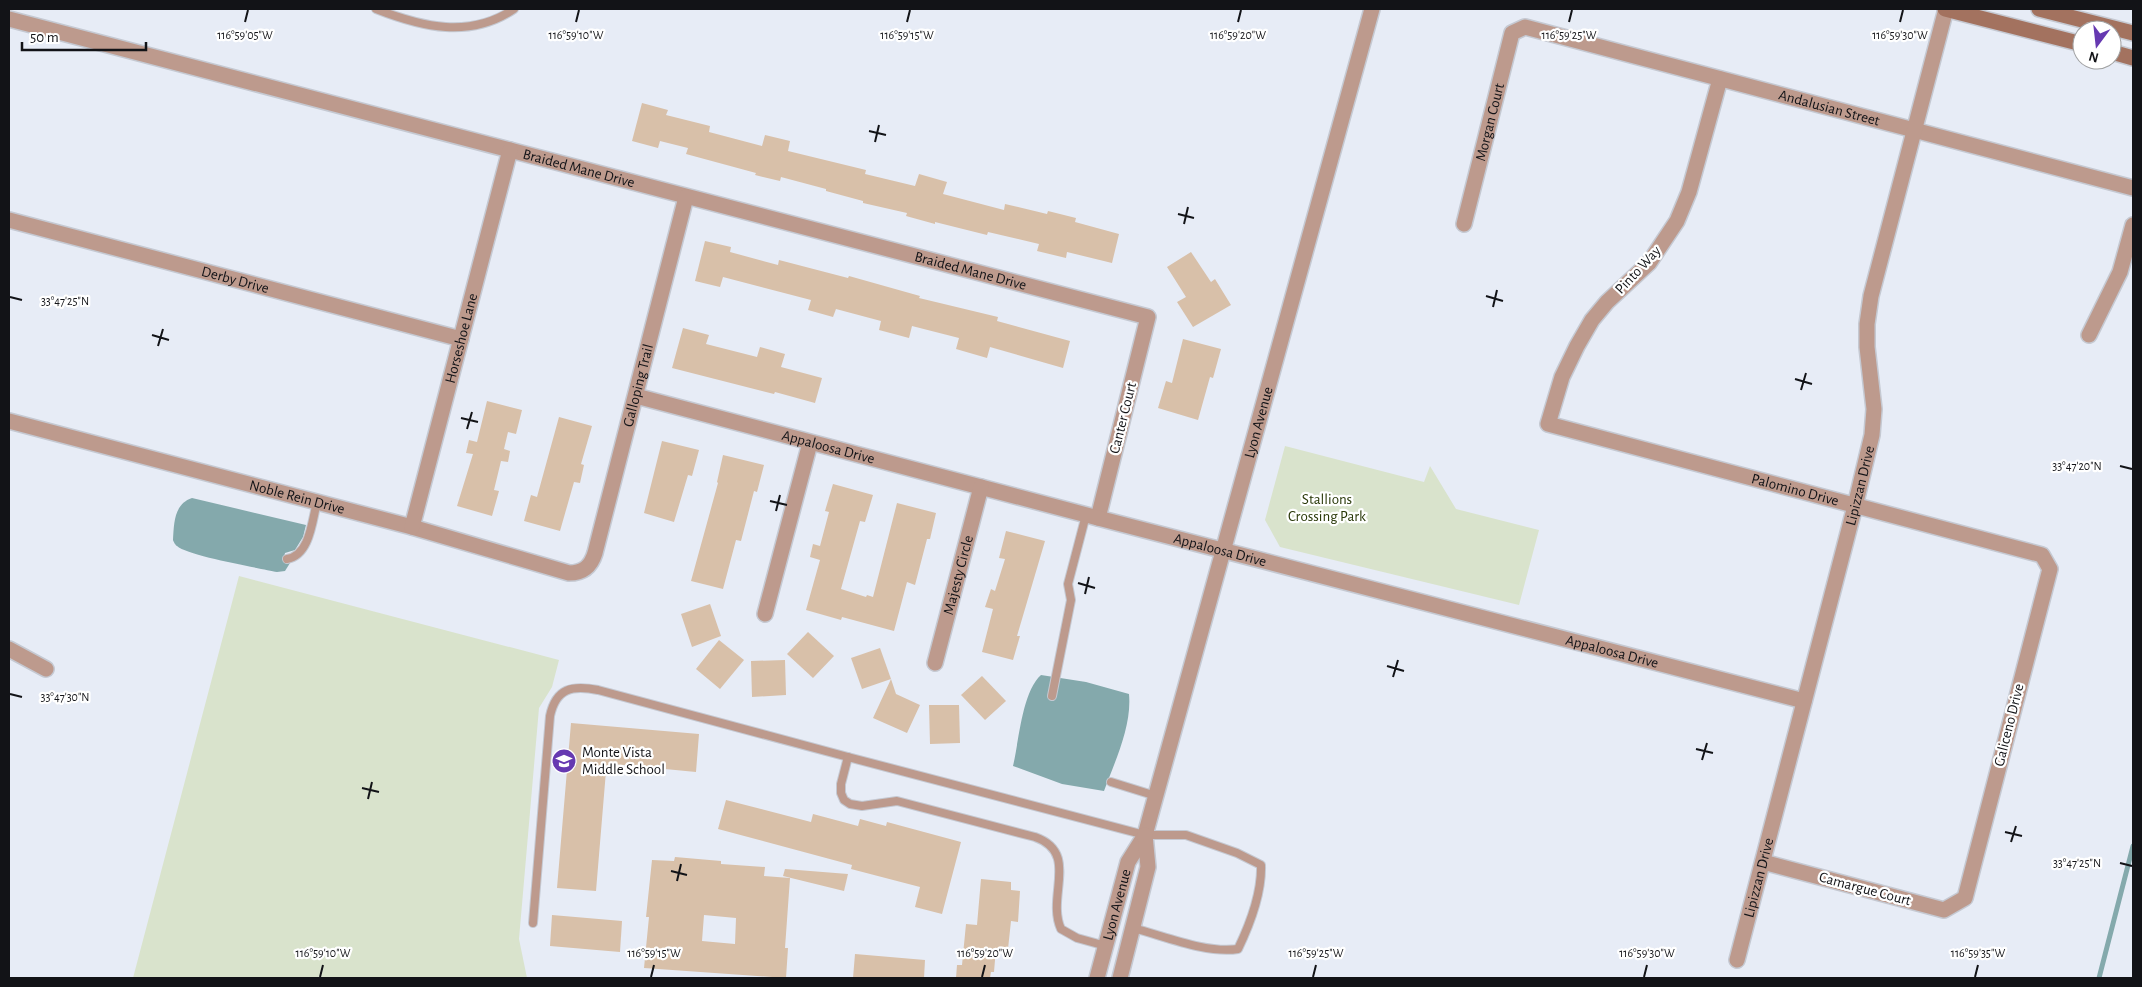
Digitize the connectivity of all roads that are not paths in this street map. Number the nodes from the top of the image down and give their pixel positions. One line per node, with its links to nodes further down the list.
1 (376, 9): 2 (lane)
2 (514, 9)
3 (1372, 9): 30 (street, Lyon Avenue)
4 (1946, 9): 9 (main road); 11 (street, Lipizzan Drive)
5 (2039, 9): 8 (main road)
6 (9, 19): 12 (street, Braided Mane Drive)
7 (1525, 28): 10 (street, Andalusian Street); 16 (street, Morgan Court)
8 (2133, 34)
9 (2072, 41)
10 (1720, 79): 11 (street, Andalusian Street); 23 (street, Pinto Way)
11 (1915, 130): 13 (street, Andalusian Street); 27 (street, Lipizzan Drive)
12 (510, 150): 14 (street, Braided Mane Drive); 20 (street, Horseshoe Lane)
13 (2133, 188)
14 (686, 197): 18 (street, Braided Mane Drive); 21 (street, Galloping Trail)
15 (9, 220): 20 (street, Derby Drive)
16 (1464, 224)
17 (2133, 225): 19 (street)
18 (1148, 317): 28 (street, Canter Court)
19 (2089, 335)
20 (461, 339): 29 (street, Horseshoe Lane)
21 (636, 396): 24 (street, Appaloosa Drive); 33 (street, Galloping Trail)
22 (9, 421): 26 (street, Noble Rein Drive)
23 (1548, 424): 27 (street, Palomino Drive)
24 (810, 443): 25 (street, Appaloosa Drive); 34 (street)
25 (981, 487): 28 (street, Appaloosa Drive); 36 (street, Majesty Circle)
26 (317, 502): 29 (street, Noble Rein Drive); 32 (lane)
27 (1856, 506): 31 (street, Palomino Drive); 39 (street, Lipizzan Drive)
28 (1092, 517): 30 (street, Appaloosa Drive); 38 (lane)
29 (412, 527): 33 (street, Noble Rein Drive)
30 (1222, 550): 39 (street, Appaloosa Drive); 42 (street, Lyon Avenue)
31 (2042, 555): 45 (street, Galiceno Drive)
32 (287, 559)
33 (583, 570)
34 (764, 614)
35 (9, 649): 37 (street)
36 (936, 663)
37 (46, 669)
38 (1052, 696)
39 (1804, 701): 44 (street, Lipizzan Drive)
40 (848, 757): 43 (lane); 46 (lane); 48 (lane)
41 (1111, 782): 42 (lane)
42 (1156, 796): 43 (street, Lyon Avenue)
43 (1145, 836): 47 (street, Lyon Avenue); 47 (lane); 48 (street, Lyon Avenue)
44 (1763, 862): 45 (street, Camargue Court); 49 (street, Lipizzan Drive)
45 (1965, 898)
46 (533, 923)
47 (1133, 928): 51 (street, Lyon Avenue)
48 (1106, 946): 50 (street, Lyon Avenue)
49 (1737, 960)
50 (1097, 978)
51 (1120, 978)

